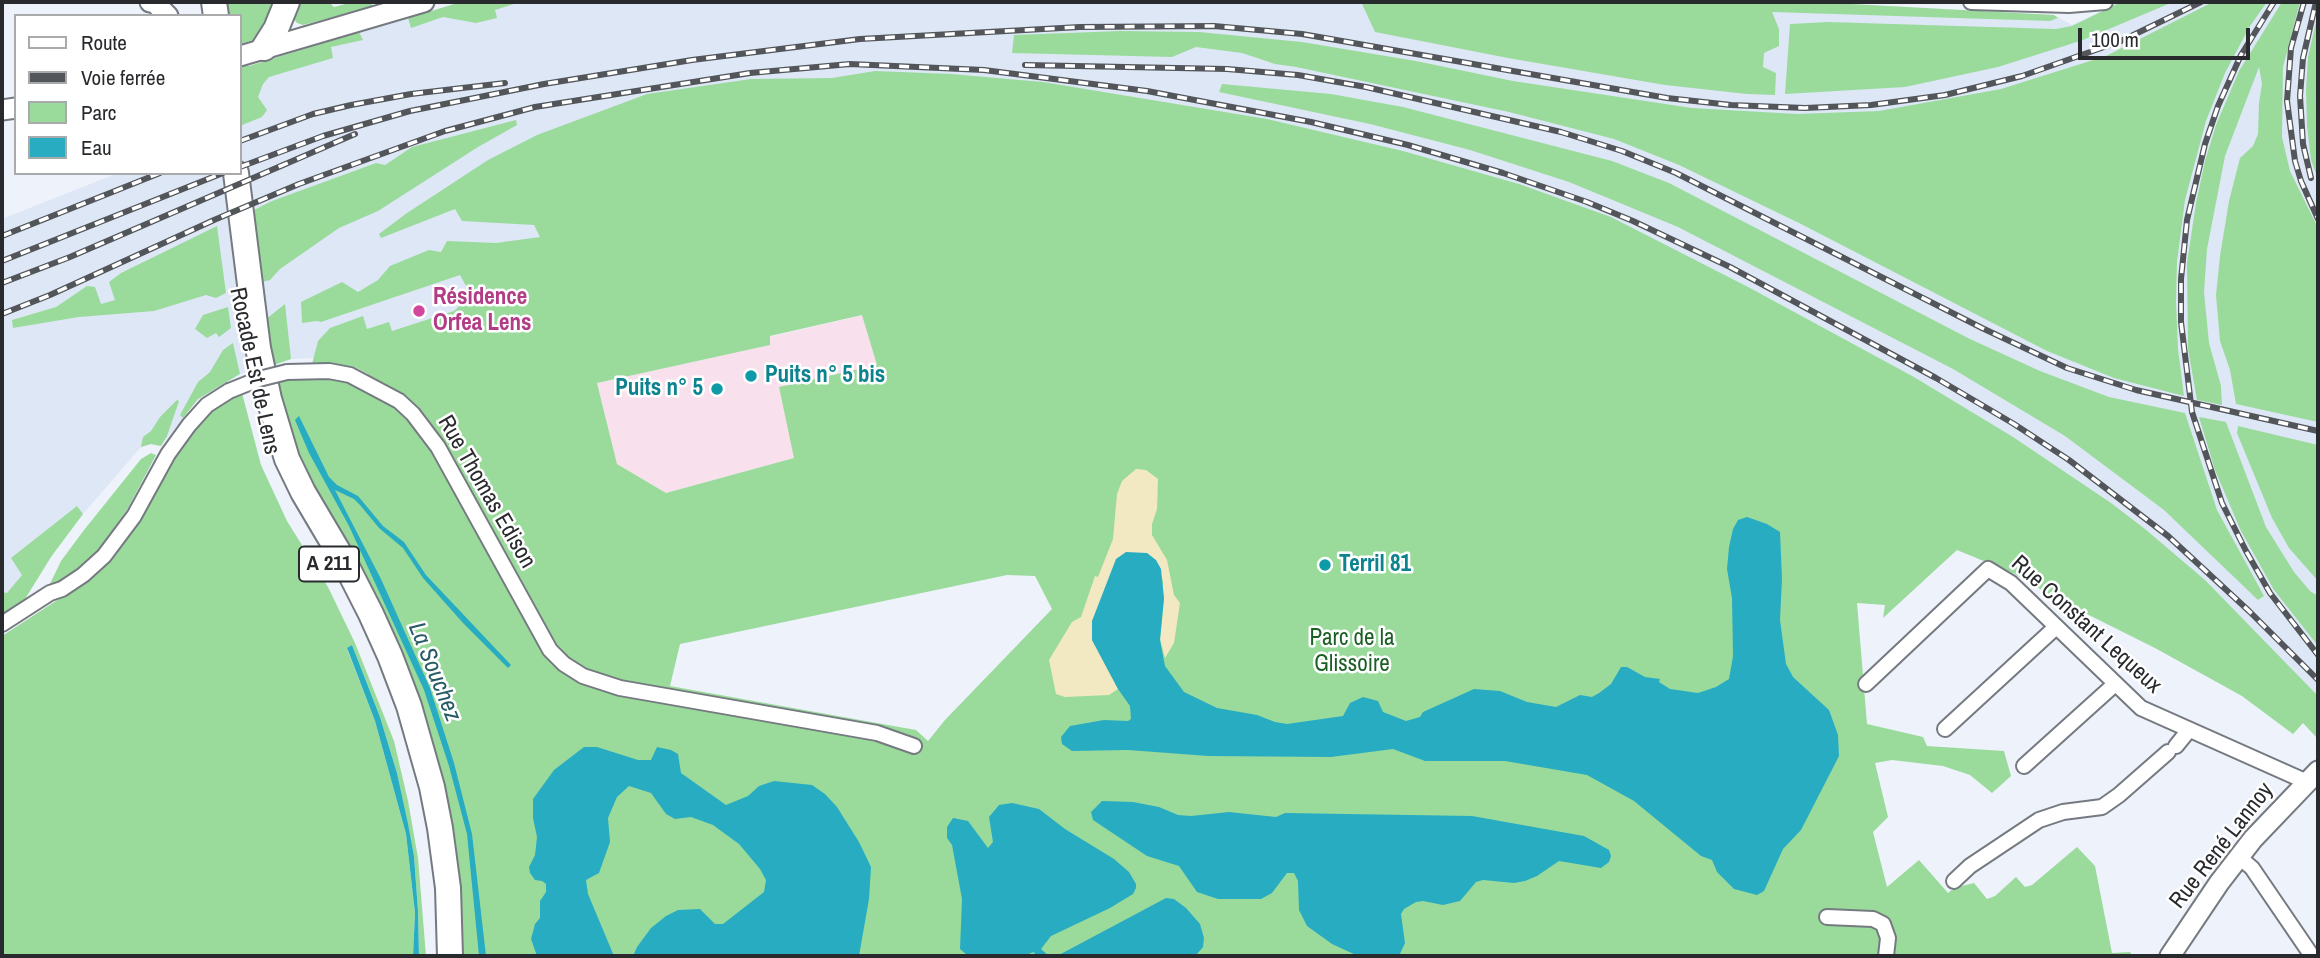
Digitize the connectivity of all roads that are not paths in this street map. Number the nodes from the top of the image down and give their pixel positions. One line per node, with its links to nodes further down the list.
1 (150, 2): 6 (street)
2 (424, 2): 7 (street)
3 (1971, 2): 4 (street)
4 (2105, 2)
5 (285, 8): 7 (highway); 8 (highway)
6 (166, 14)
7 (296, 37): 8 (street)
8 (264, 48): 9 (street)
9 (242, 55)
10 (220, 175): 24 (highway, Rocade Est de Lens / A 211)
11 (236, 175): 24 (highway, Rocade Est de Lens / A 211)
12 (2, 624): 18 (street, Rue Thomas Edison, bridge)
13 (2056, 627): 14 (street, Rue Constant Lequeux); 15 (street, Rue Constant Lequeux); 16 (street)
14 (1866, 684)
15 (2115, 684): 17 (street, Rue Constant Lequeux); 19 (street)
16 (1945, 729)
17 (2189, 730): 20 (street, Rue Constant Lequeux); 22 (street)
18 (914, 746)
19 (2024, 766)
20 (2313, 776): 21 (street, Rue René Lannoy)
21 (2239, 856): 26 (street, Rue René Lannoy); 27 (street)
22 (1954, 881)
23 (1827, 917): 25 (street)
24 (448, 953)
25 (1886, 956)
26 (2170, 956)
27 (2312, 956)

